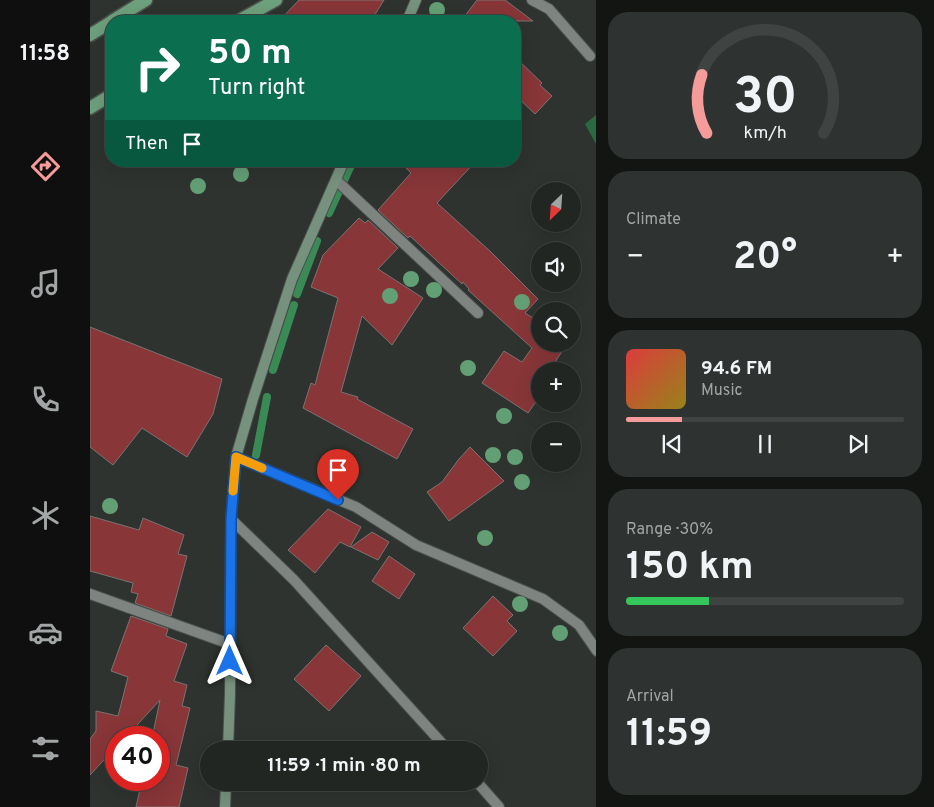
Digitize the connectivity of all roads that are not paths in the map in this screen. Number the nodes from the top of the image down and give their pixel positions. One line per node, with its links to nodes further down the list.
1 (146, 0): 5 (main road)
2 (276, 0): 6 (main road)
3 (416, 0): 7 (street)
4 (532, 0): 10 (street)
5 (123, 15)
6 (249, 15)
7 (410, 15)
8 (105, 26): 9 (main road)
9 (90, 35)
10 (590, 56)
11 (105, 99): 12 (main road)
12 (90, 108)
13 (341, 167): 14 (street)
14 (336, 180): 15 (street); 16 (street)
15 (478, 313)
16 (236, 457): 17 (street); 20 (street)
17 (231, 519): 19 (street); 22 (street)
18 (90, 594): 19 (street)
19 (230, 644): 21 (street)
20 (596, 651)
21 (228, 741)
22 (440, 741)
23 (226, 791): 25 (street)
24 (485, 791): 26 (street)
25 (226, 807)
26 (499, 807)

